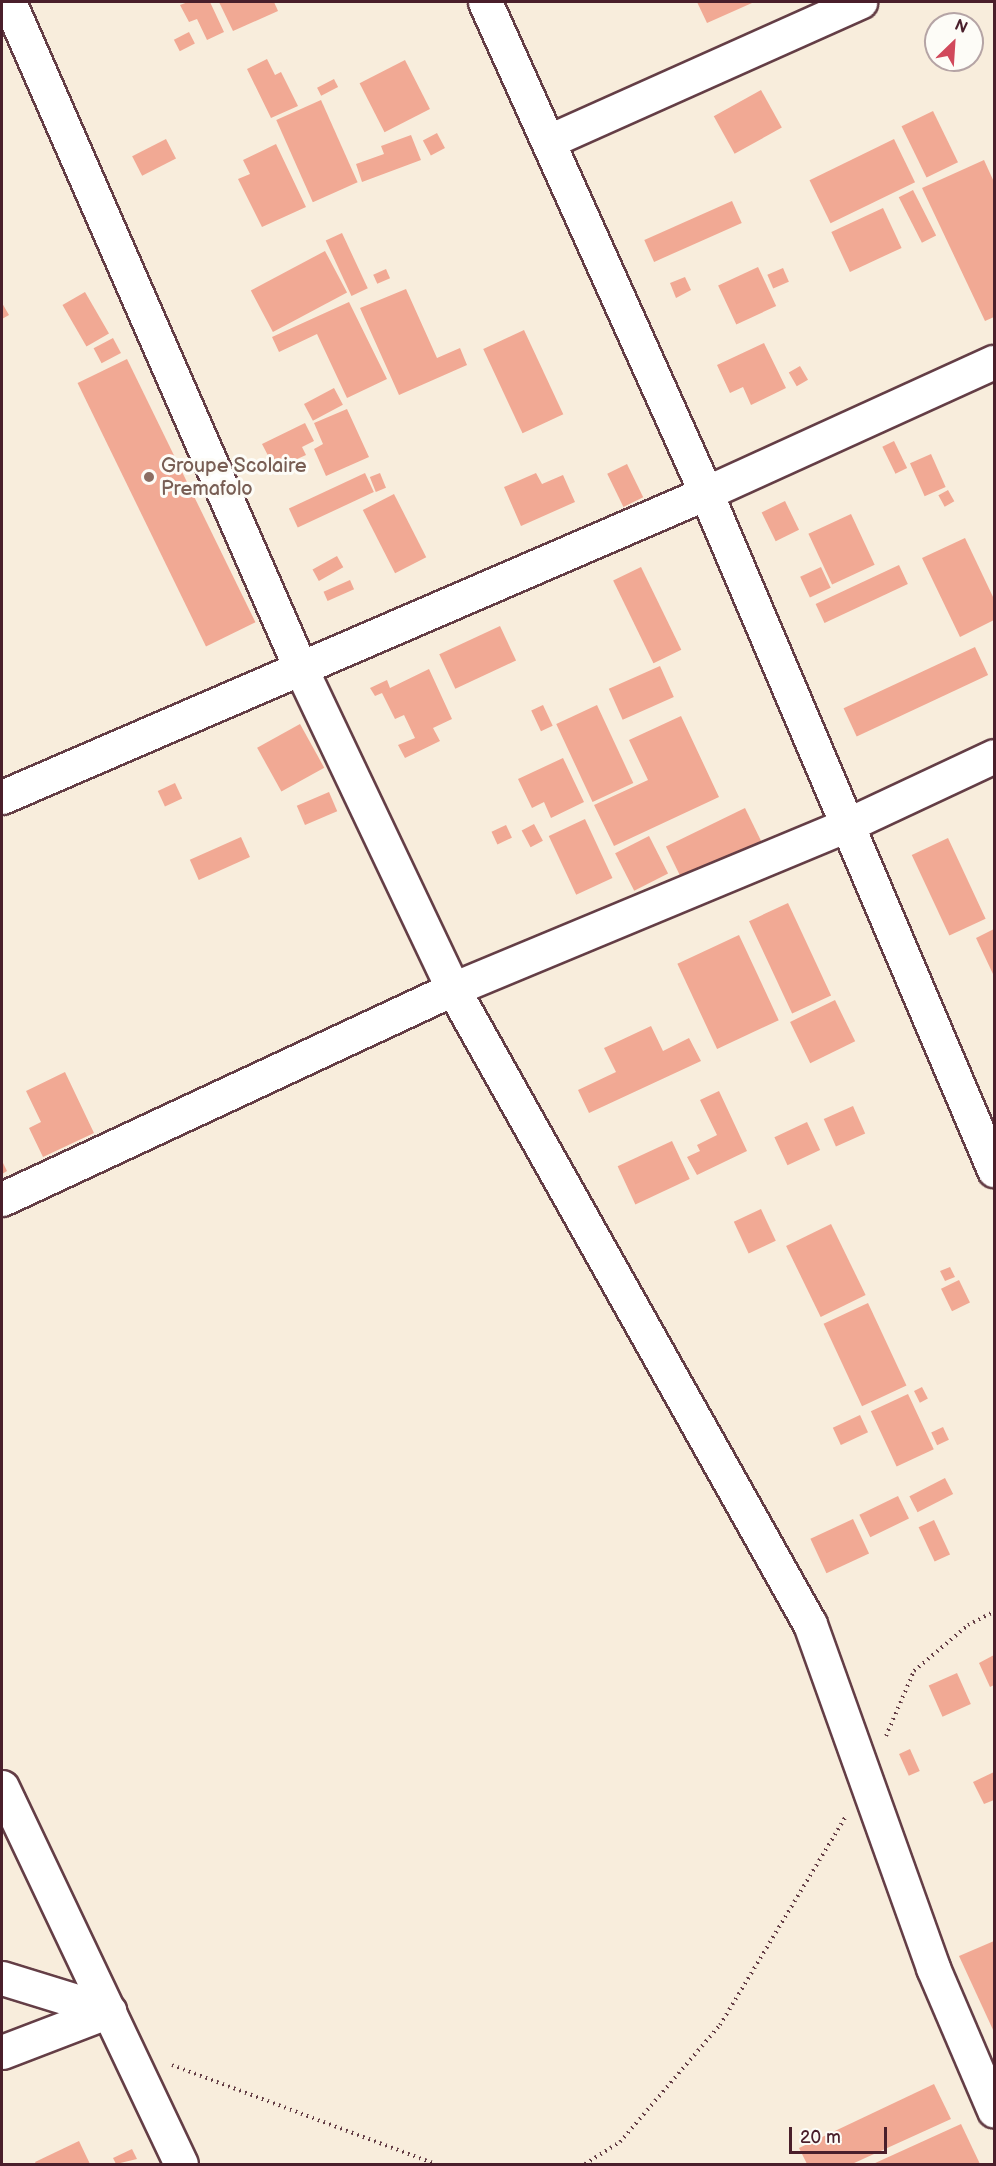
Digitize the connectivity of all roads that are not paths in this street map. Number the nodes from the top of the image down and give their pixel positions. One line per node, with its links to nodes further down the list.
1 (9, 2): 7 (street)
2 (485, 2): 4 (street)
3 (861, 2): 4 (street)
4 (549, 141): 6 (street)
5 (994, 362): 6 (street)
6 (706, 493): 7 (street); 10 (street)
7 (300, 667): 9 (street); 11 (street)
8 (994, 756): 10 (street)
9 (2, 797)
10 (847, 825): 11 (street); 12 (street)
11 (453, 989): 13 (street); 18 (street)
12 (994, 1165)
13 (2, 1199)
14 (2, 1787): 16 (street)
15 (2, 1978): 16 (street)
16 (109, 2011): 17 (street); 19 (street)
17 (2, 2052)
18 (994, 2110)
19 (182, 2164)

